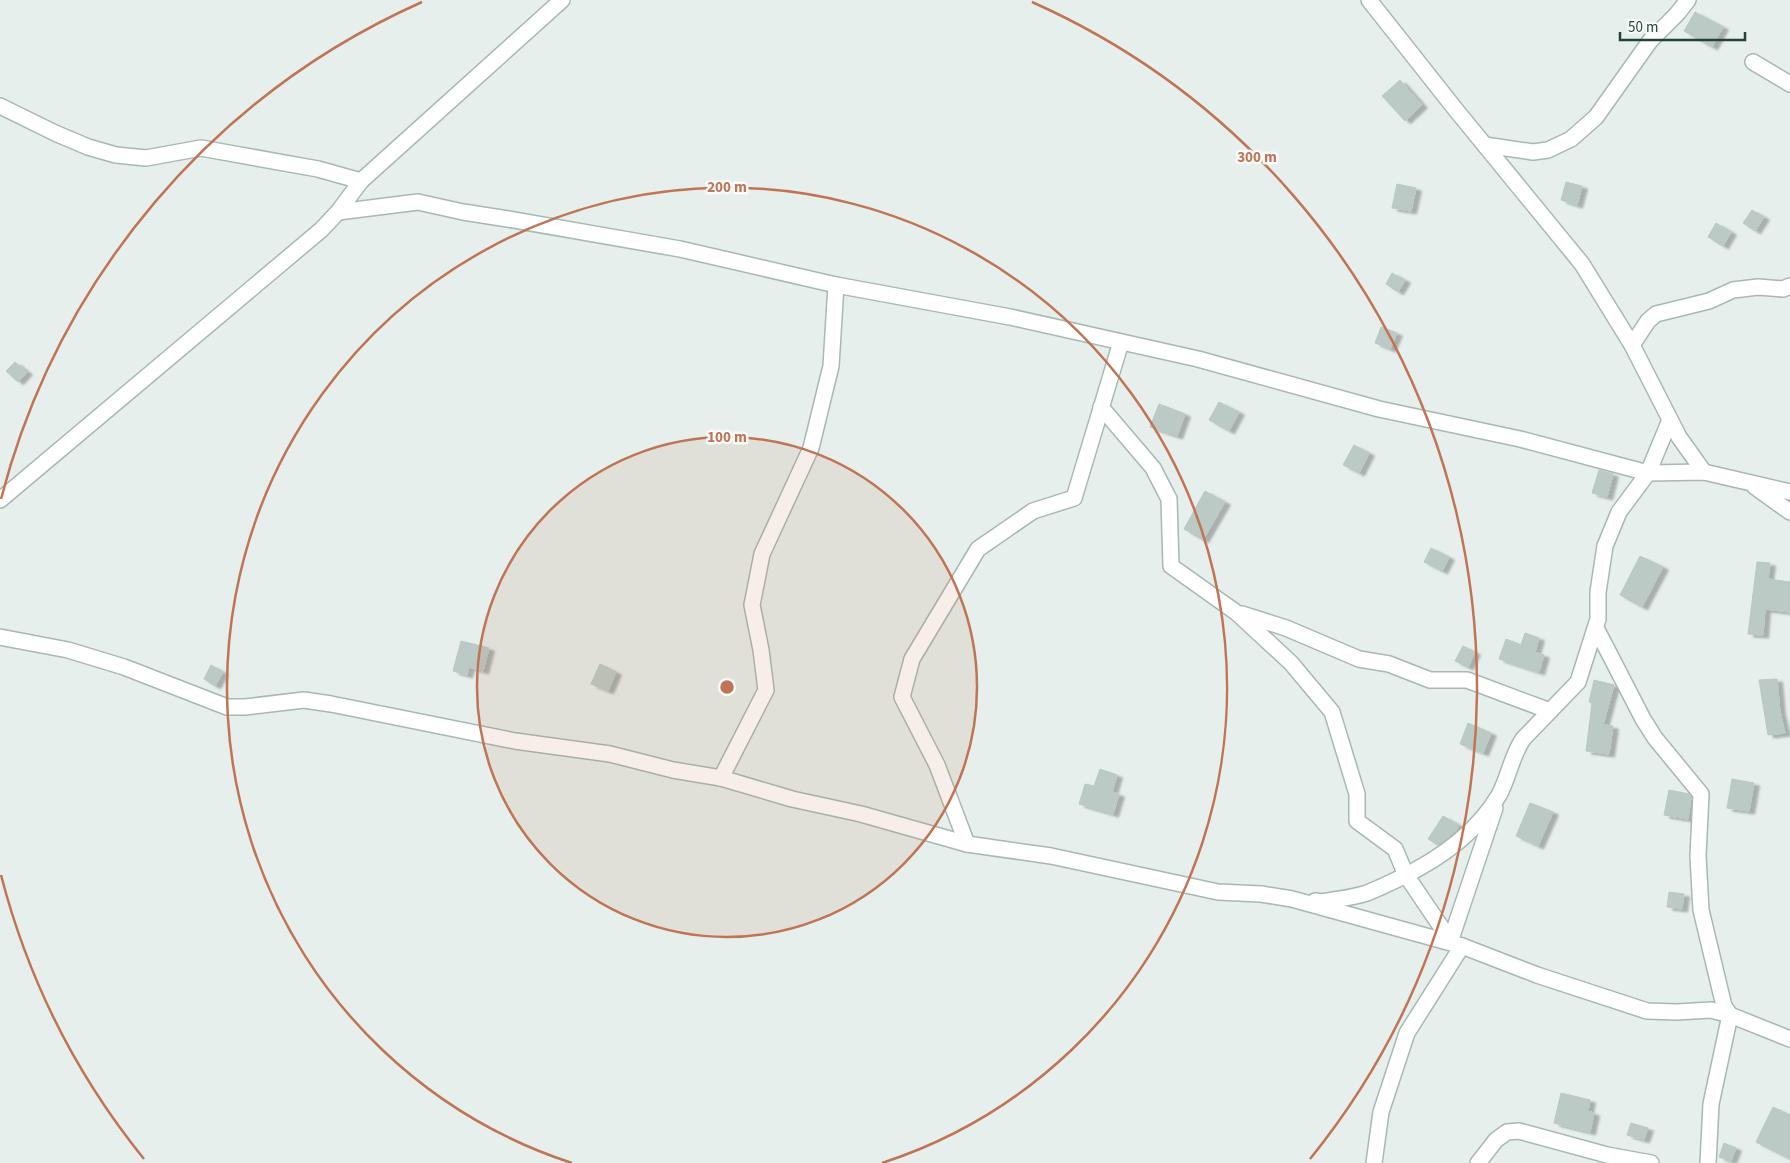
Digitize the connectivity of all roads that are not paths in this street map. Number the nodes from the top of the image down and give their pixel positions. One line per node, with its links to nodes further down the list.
1 (562, 0): 8 (street)
2 (1369, 0): 7 (street)
3 (1688, 0): 7 (street)
4 (1752, 62): 5 (street)
5 (1790, 84)
6 (0, 106): 8 (street)
7 (1485, 145): 13 (street)
8 (361, 181): 9 (street)
9 (338, 212): 10 (street); 20 (street)
10 (836, 285): 12 (street); 26 (street)
11 (1790, 286): 13 (street)
12 (1121, 342): 14 (street); 17 (street)
13 (1632, 345): 15 (street)
14 (1101, 407): 22 (street); 28 (street)
15 (1670, 420): 16 (street); 17 (street)
16 (1704, 472): 17 (street); 18 (street)
17 (1648, 473): 23 (street)
18 (1746, 480): 19 (street); 21 (street)
19 (1790, 492)
20 (0, 500)
21 (1790, 512)
22 (1237, 613): 25 (street); 29 (street)
23 (1596, 628): 25 (street); 32 (street)
24 (0, 637): 26 (street)
25 (1550, 711): 27 (street)
26 (721, 778): 28 (street)
27 (1499, 795): 29 (street); 31 (street)
28 (967, 844): 30 (street)
29 (1406, 875): 30 (street); 31 (street)
30 (1309, 903): 31 (street)
31 (1455, 943): 32 (street); 34 (street)
32 (1730, 1015): 33 (street); 37 (street)
33 (1790, 1039)
34 (1374, 1163)
35 (1478, 1163): 36 (street)
36 (1651, 1163)
37 (1708, 1163)

